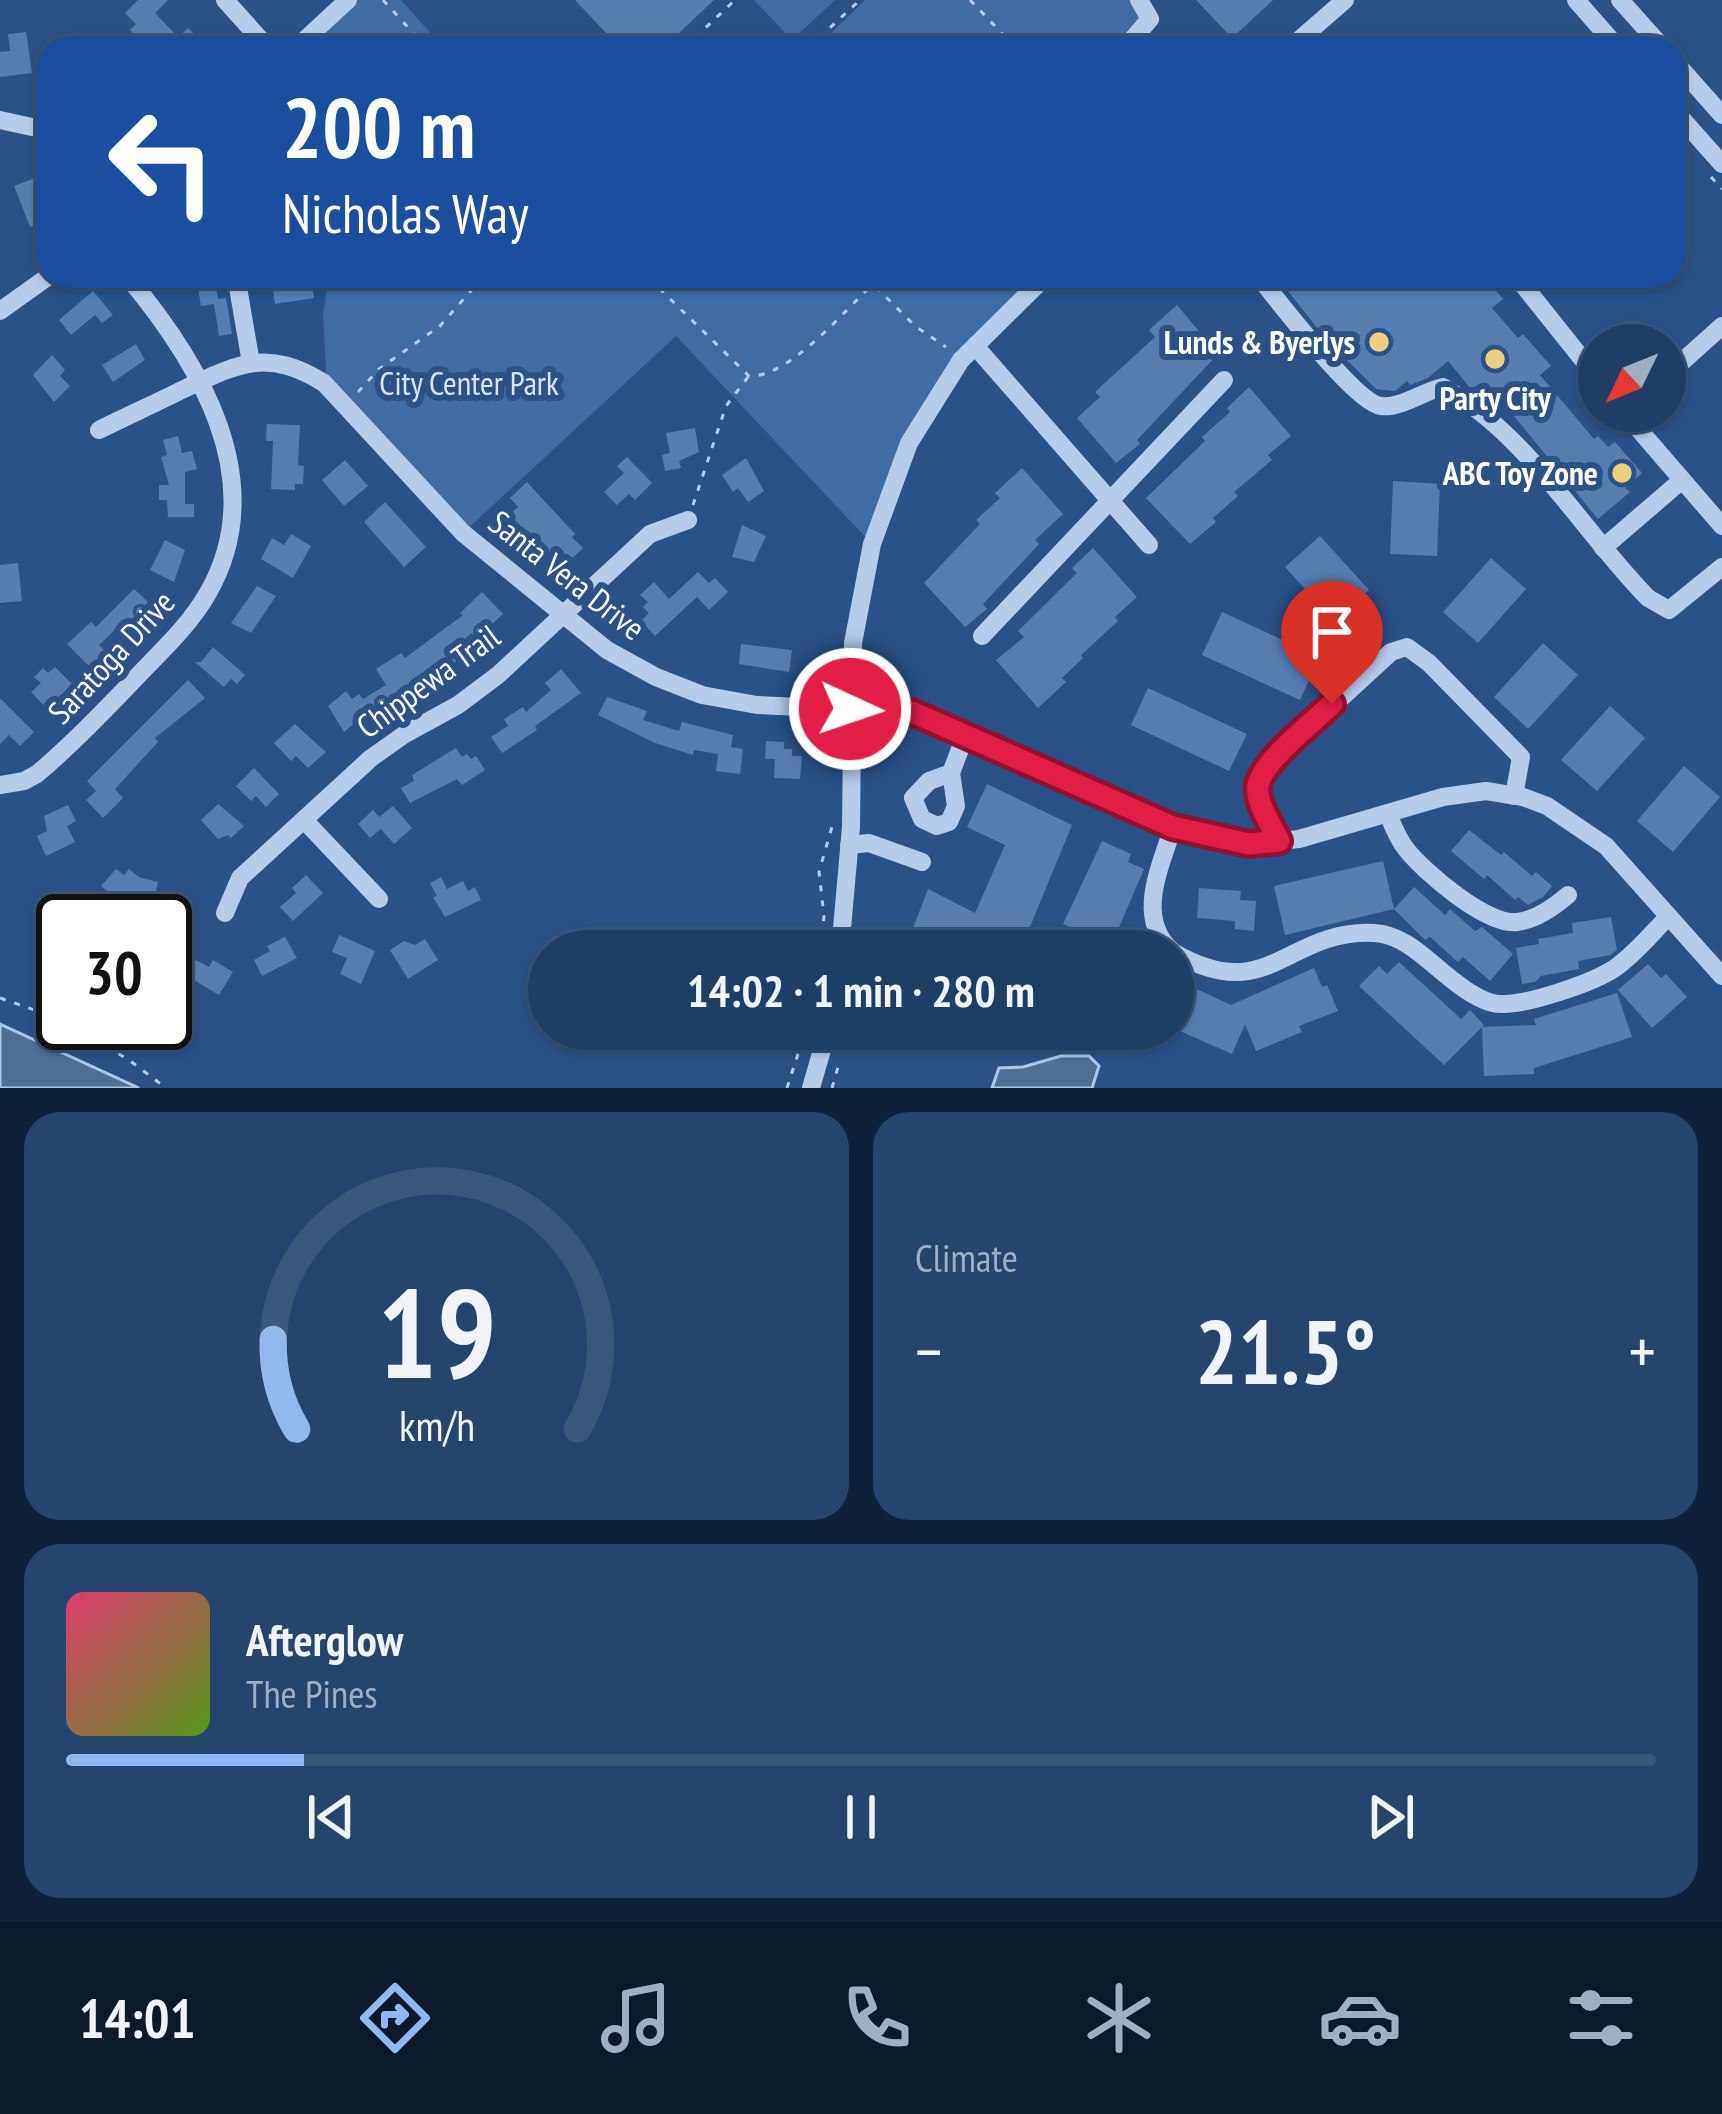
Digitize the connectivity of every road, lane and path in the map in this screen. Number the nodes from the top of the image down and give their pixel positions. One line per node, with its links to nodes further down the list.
1 (225, 0): 11 (street)
2 (348, 0): 12 (street)
3 (383, 0): 13 (path)
4 (735, 0): 14 (path)
5 (860, 0): 15 (path)
6 (970, 0): 16 (path)
7 (1139, 0): 17 (street)
8 (1346, 0): 18 (street)
9 (1576, 0): 19 (street)
10 (1620, 0): 20 (street)
11 (257, 36)
12 (309, 36)
13 (416, 36)
14 (697, 36)
15 (821, 36)
16 (1004, 36)
17 (1135, 36)
18 (1312, 36)
19 (1608, 36)
20 (1652, 36)
21 (1686, 74): 22 (street)
22 (1722, 115)
23 (0, 120): 25 (street)
24 (1686, 124): 26 (street)
25 (32, 127)
26 (1722, 164)
27 (36, 286): 37 (street)
28 (137, 288): 46 (street, Saratoga Drive)
29 (238, 288): 43 (street)
30 (473, 288): 47 (path)
31 (660, 288): 44 (path)
32 (869, 288): 44 (path)
33 (877, 288): 40 (path)
34 (1034, 288): 39 (street)
35 (1268, 288): 55 (street)
36 (1526, 288): 41 (street)
37 (0, 311)
38 (1722, 326): 42 (street)
39 (974, 346): 51 (street); 59 (street)
40 (946, 347)
41 (1578, 354)
42 (1686, 358)
43 (250, 363): 46 (street); 47 (street, Santa Vera Drive)
44 (749, 376): 52 (path)
45 (1224, 380): 51 (street)
46 (201, 382): 48 (street); 62 (street, Saratoga Drive)
47 (346, 406): 57 (street, Santa Vera Drive)
48 (99, 430)
49 (1642, 432): 50 (street)
50 (1682, 480): 53 (street); 55 (street)
51 (1110, 501): 54 (street); 58 (street)
52 (688, 520): 57 (street, Chippewa Trail)
53 (1722, 526)
54 (1149, 545)
55 (1603, 548): 56 (street)
56 (1722, 567)
57 (561, 615): 59 (street, Santa Vera Drive); 66 (street, Chippewa Trail)
58 (982, 637)
59 (850, 709): 60 (street, Santa Vera Drive); 69 (street)
60 (965, 736): 61 (street); 67 (street, Santa Vera Drive)
61 (951, 773)
62 (0, 785)
63 (1514, 796): 65 (street, Santa Vera Drive); 68 (street); 74 (street, Santa Vera Drive)
64 (835, 806): 75 (path)
65 (1388, 814): 68 (street, Santa Vera Drive); 71 (street)
66 (304, 820): 72 (street); 73 (street, Chippewa Trail)
67 (1173, 827): 68 (street, Santa Vera Drive); 77 (street)
68 (1279, 841)
69 (849, 844): 70 (street); 76 (street)
70 (922, 862)
71 (1568, 895)
72 (379, 899)
73 (225, 913)
74 (1668, 916): 78 (street); 79 (street, Santa Vera Drive)
75 (822, 930)
76 (842, 930)
77 (1156, 930)
78 (1194, 960)
79 (1722, 976)
80 (0, 998): 81 (path)
81 (36, 1011)
82 (112, 1050): 86 (path)
83 (799, 1050): 87 (path)
84 (822, 1050): 88 (street)
85 (840, 1060): 89 (path)
86 (166, 1088)
87 (787, 1088)
88 (811, 1088)
89 (832, 1088)

